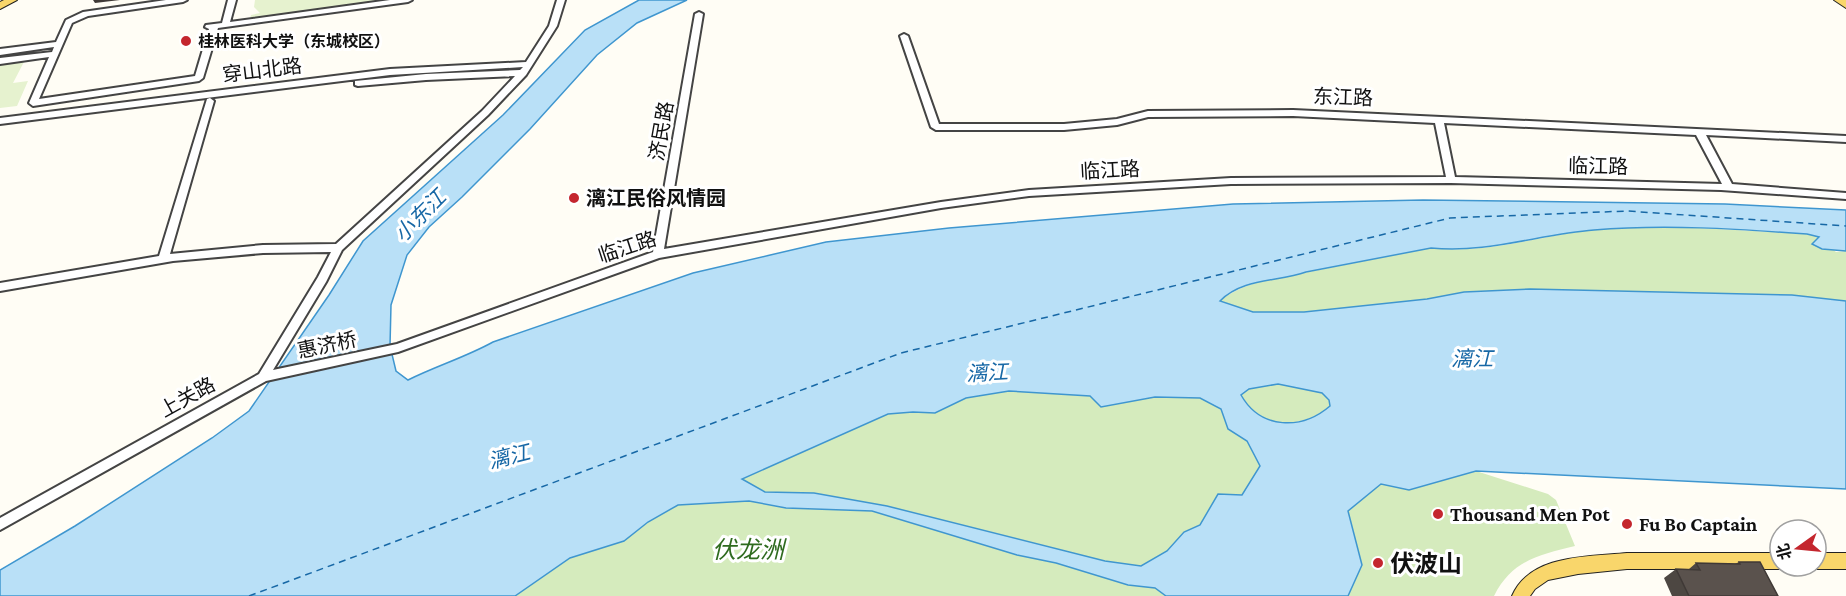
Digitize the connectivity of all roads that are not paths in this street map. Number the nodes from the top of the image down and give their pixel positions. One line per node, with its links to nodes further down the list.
1 (12, 0): 8 (main road)
2 (183, 0): 12 (street)
3 (232, 0): 10 (street)
4 (408, 0): 10 (street)
5 (561, 0): 16 (street, 上关路)
6 (1839, 0): 7 (main road)
7 (1846, 5)
8 (0, 6)
9 (699, 14): 27 (street, 济民路)
10 (225, 25): 14 (street)
11 (904, 36): 18 (street, 东江路)
12 (59, 44): 13 (street); 14 (street)
13 (0, 52)
14 (55, 54): 15 (street)
15 (0, 62)
16 (526, 69): 17 (street, 穿山北路); 19 (street, 穿山北路); 26 (street, 上关路)
17 (210, 101): 20 (street, 穿山北路); 28 (street)
18 (1439, 120): 21 (street, 东江路); 23 (street)
19 (0, 121)
20 (0, 127)
21 (1700, 133): 22 (street, 东江路); 24 (street)
22 (1846, 139)
23 (1451, 180): 24 (street, 临江路); 27 (street, 临江路)
24 (1729, 188): 25 (street, 临江路)
25 (1846, 196)
26 (338, 248): 28 (street); 31 (street, 上关路)
27 (658, 254): 30 (street, 临江路)
28 (163, 259): 29 (street)
29 (0, 287)
30 (398, 348): 31 (street, 惠济桥)
31 (263, 377): 32 (street, 上关路)
32 (0, 524)
33 (1768, 561): 36 (main road)
34 (1828, 561): 35 (main road)
35 (1846, 561)
36 (1520, 596)

